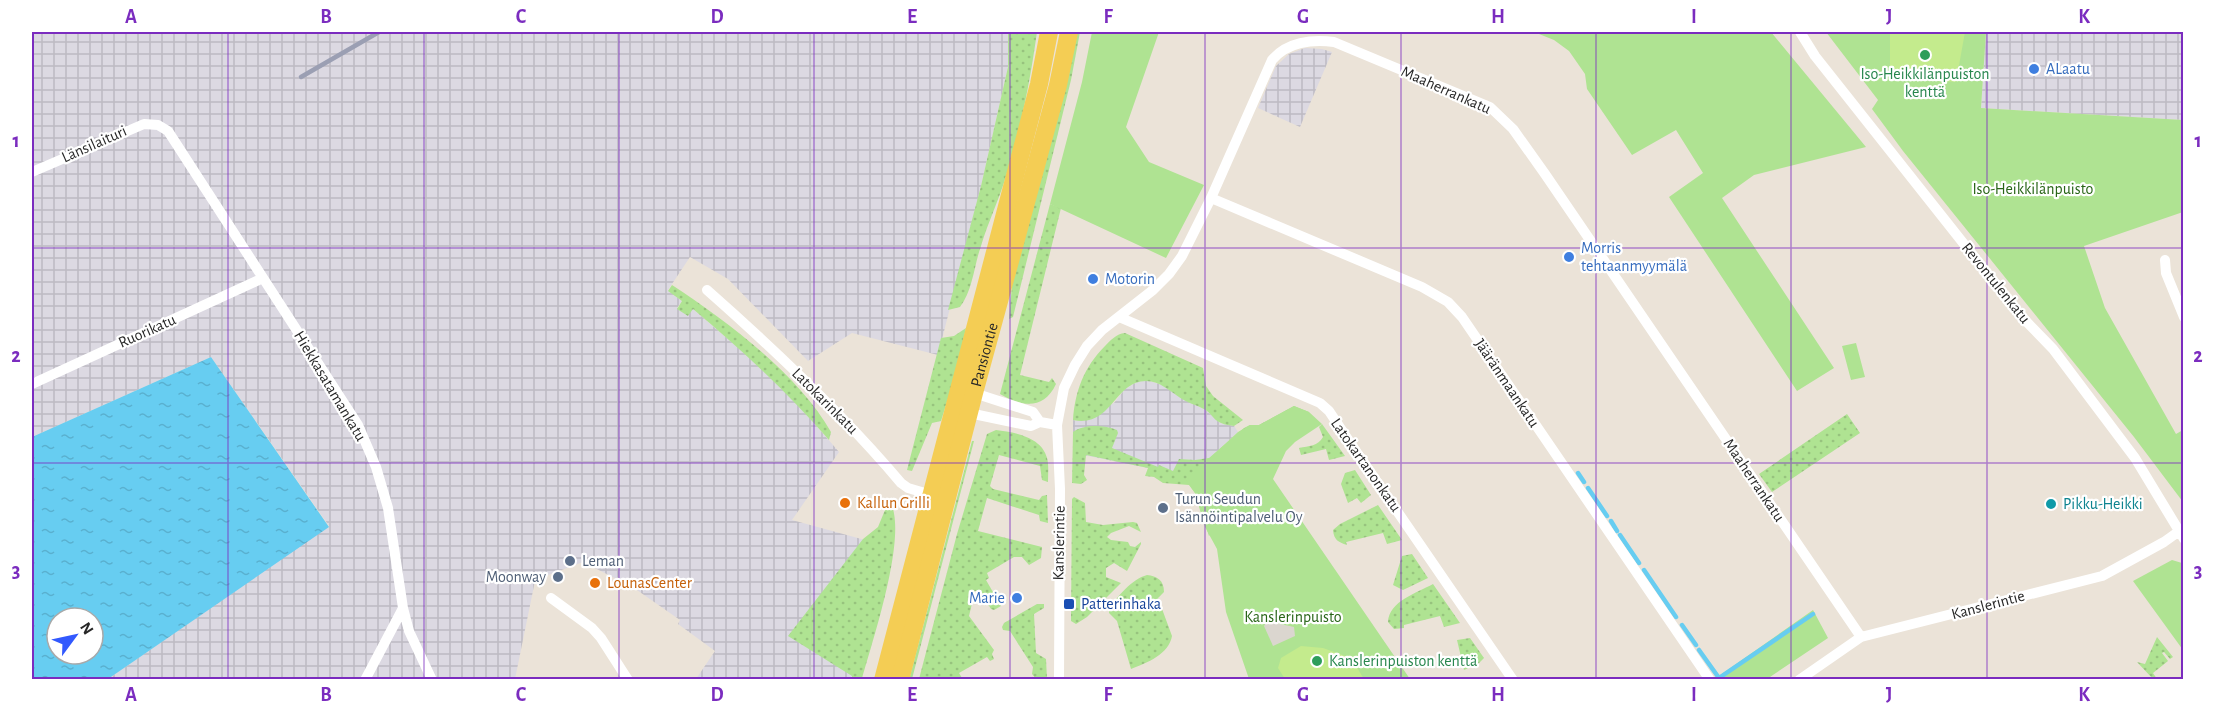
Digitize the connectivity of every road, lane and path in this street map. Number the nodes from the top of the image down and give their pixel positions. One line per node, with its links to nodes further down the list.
1 (1049, 32): 13 (main road, Pansiontie)
2 (1069, 32): 13 (main road, Pansiontie)
3 (1800, 32): 18 (street, Revontulenkatu)
4 (159, 125): 5 (street, Länsilaituri); 8 (street, Hiekkasatamankatu)
5 (32, 172)
6 (1211, 198): 10 (street, Maaherrankatu); 21 (street, Maaherrankatu); 29 (street, Jääränmaankatu)
7 (2165, 260): 11 (street)
8 (263, 278): 12 (street, Ruorikatu); 20 (street, Hiekkasatamankatu)
9 (707, 290): 17 (street, Latokarinkatu)
10 (1119, 317): 16 (street, Maaherrankatu); 28 (street, Latokartanonkatu)
11 (2184, 317)
12 (32, 384)
13 (965, 396): 14 (main road, Pansiontie); 15 (street); 17 (main road, Pansiontie)
14 (969, 413): 15 (street); 17 (main road, Pansiontie)
15 (1040, 422): 16 (street)
16 (1057, 425): 27 (street, Kanslerintie)
17 (939, 497): 25 (main road, Pansiontie); 26 (main road, Pansiontie)
18 (2181, 536): 21 (street, Kanslerintie)
19 (551, 598): 24 (street)
20 (403, 608): 22 (street); 23 (street, Hiekkasatamankatu)
21 (1861, 637): 30 (street, Kanslerintie)
22 (365, 680)
23 (432, 680)
24 (628, 680)
25 (883, 680)
26 (900, 680)
27 (1059, 680)
28 (1513, 680)
29 (1710, 680)
30 (1799, 680)

